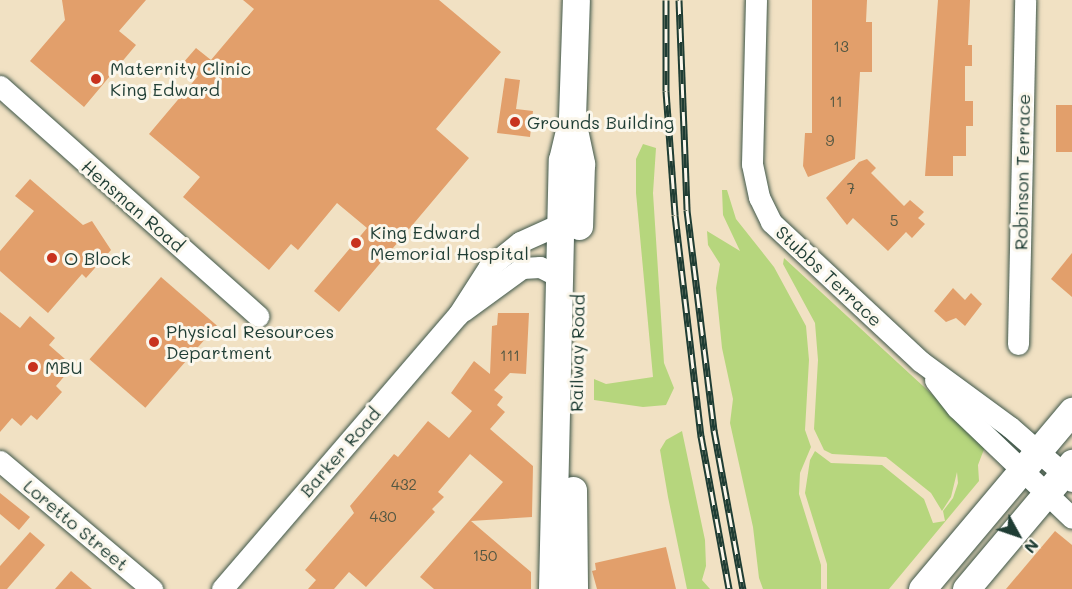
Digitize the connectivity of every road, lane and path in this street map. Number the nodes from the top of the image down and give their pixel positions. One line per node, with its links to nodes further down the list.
1 (576, 0): 5 (main road, Railway Road)
2 (756, 0): 13 (street, Stubbs Terrace)
3 (1025, 0): 10 (street, Robinson Terrace)
4 (3, 91): 9 (street, Hensman Road)
5 (572, 117): 6 (main road, Railway Road); 20 (main road, Railway Road)
6 (561, 223): 7 (main road, Railway Road); 8 (street, Barker Road)
7 (560, 277): 8 (street, Barker Road); 19 (main road, Railway Road)
8 (458, 315): 18 (street, Barker Road)
9 (258, 316)
10 (1018, 344)
11 (1072, 411): 13 (main road)
12 (0, 461): 17 (street, Loretto Street)
13 (1030, 461): 14 (street, Stubbs Terrace); 15 (street, Stubbs Terrace); 21 (main road)
14 (1069, 472): 15 (main road)
15 (1046, 495): 16 (street, Stubbs Terrace); 22 (main road)
16 (1072, 518)
17 (152, 589)
18 (222, 589)
19 (552, 589)
20 (574, 589)
21 (922, 589)
22 (966, 589)

